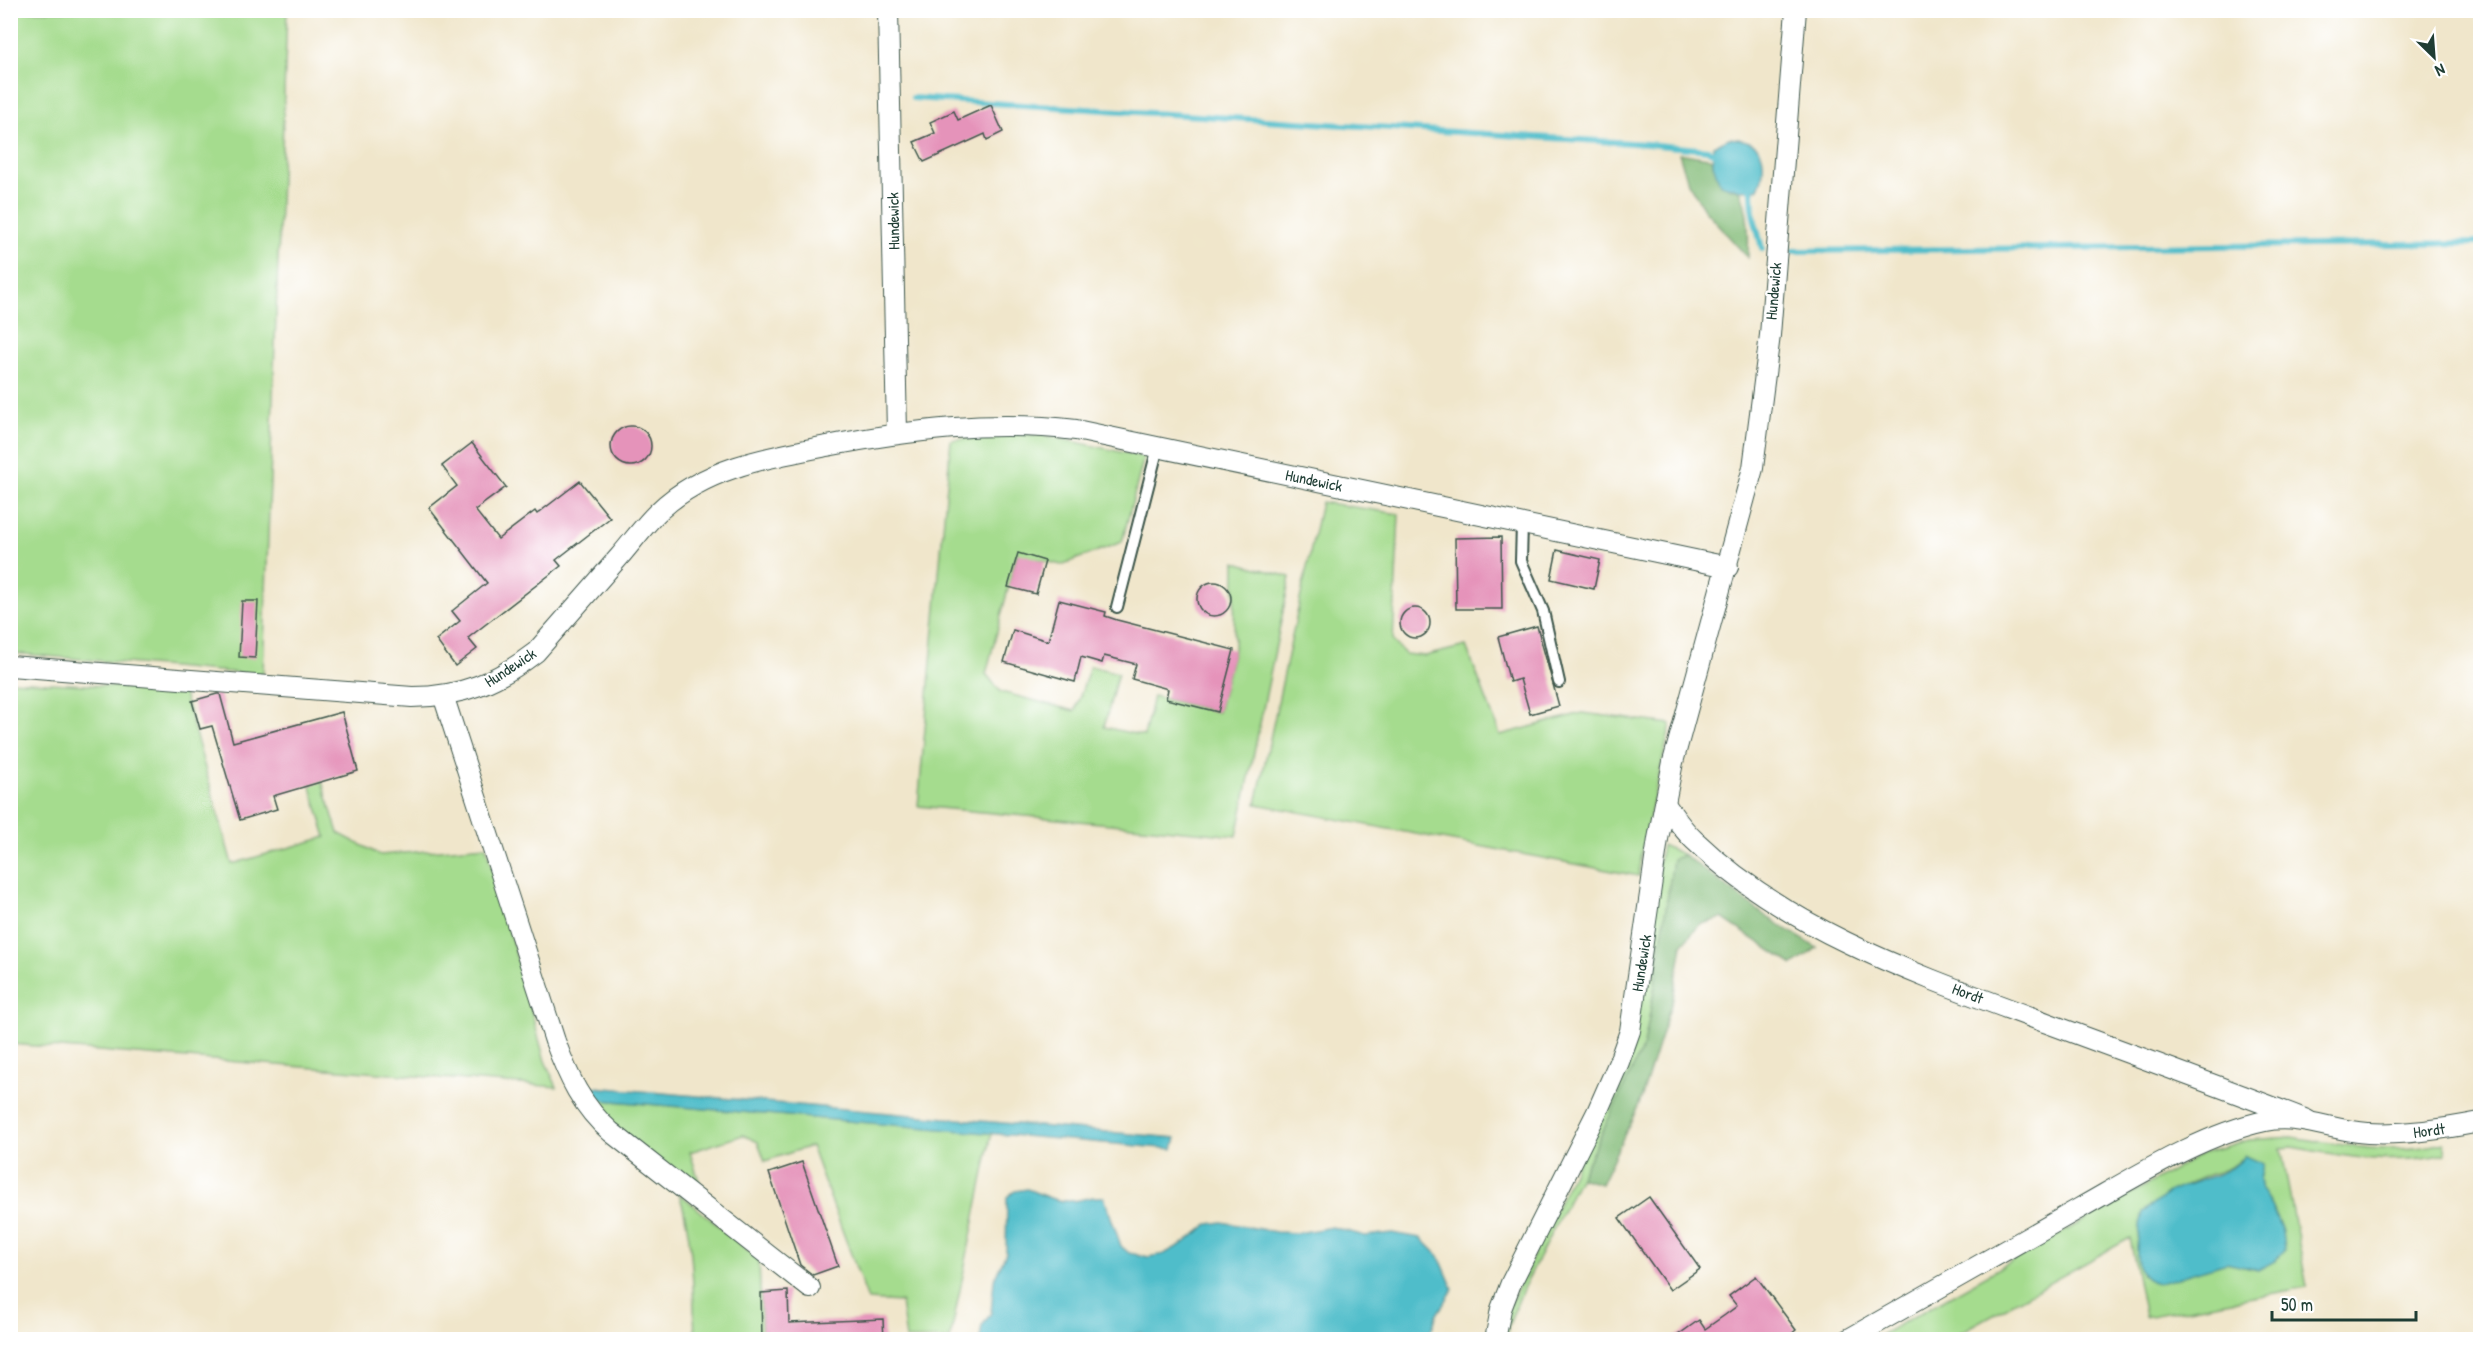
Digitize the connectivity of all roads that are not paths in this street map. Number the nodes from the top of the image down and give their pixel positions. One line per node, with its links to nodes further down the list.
1 (888, 10): 3 (street, Hundewick)
2 (1796, 10): 6 (street, Hundewick)
3 (897, 432): 4 (street, Hundewick); 10 (street, Hundewick)
4 (1158, 447): 5 (street, Hundewick); 7 (lane)
5 (1522, 524): 6 (street, Hundewick); 9 (lane)
6 (1728, 567): 11 (street, Hundewick)
7 (1117, 607)
8 (10, 666): 10 (street, Hundewick)
9 (1559, 682)
10 (443, 695): 14 (street)
11 (1665, 804): 12 (street, Hordt); 15 (street, Hundewick)
12 (2307, 1120): 13 (street, Hordt); 16 (street, Hordt)
13 (2481, 1122)
14 (810, 1288)
15 (1495, 1340)
16 (1847, 1340)

